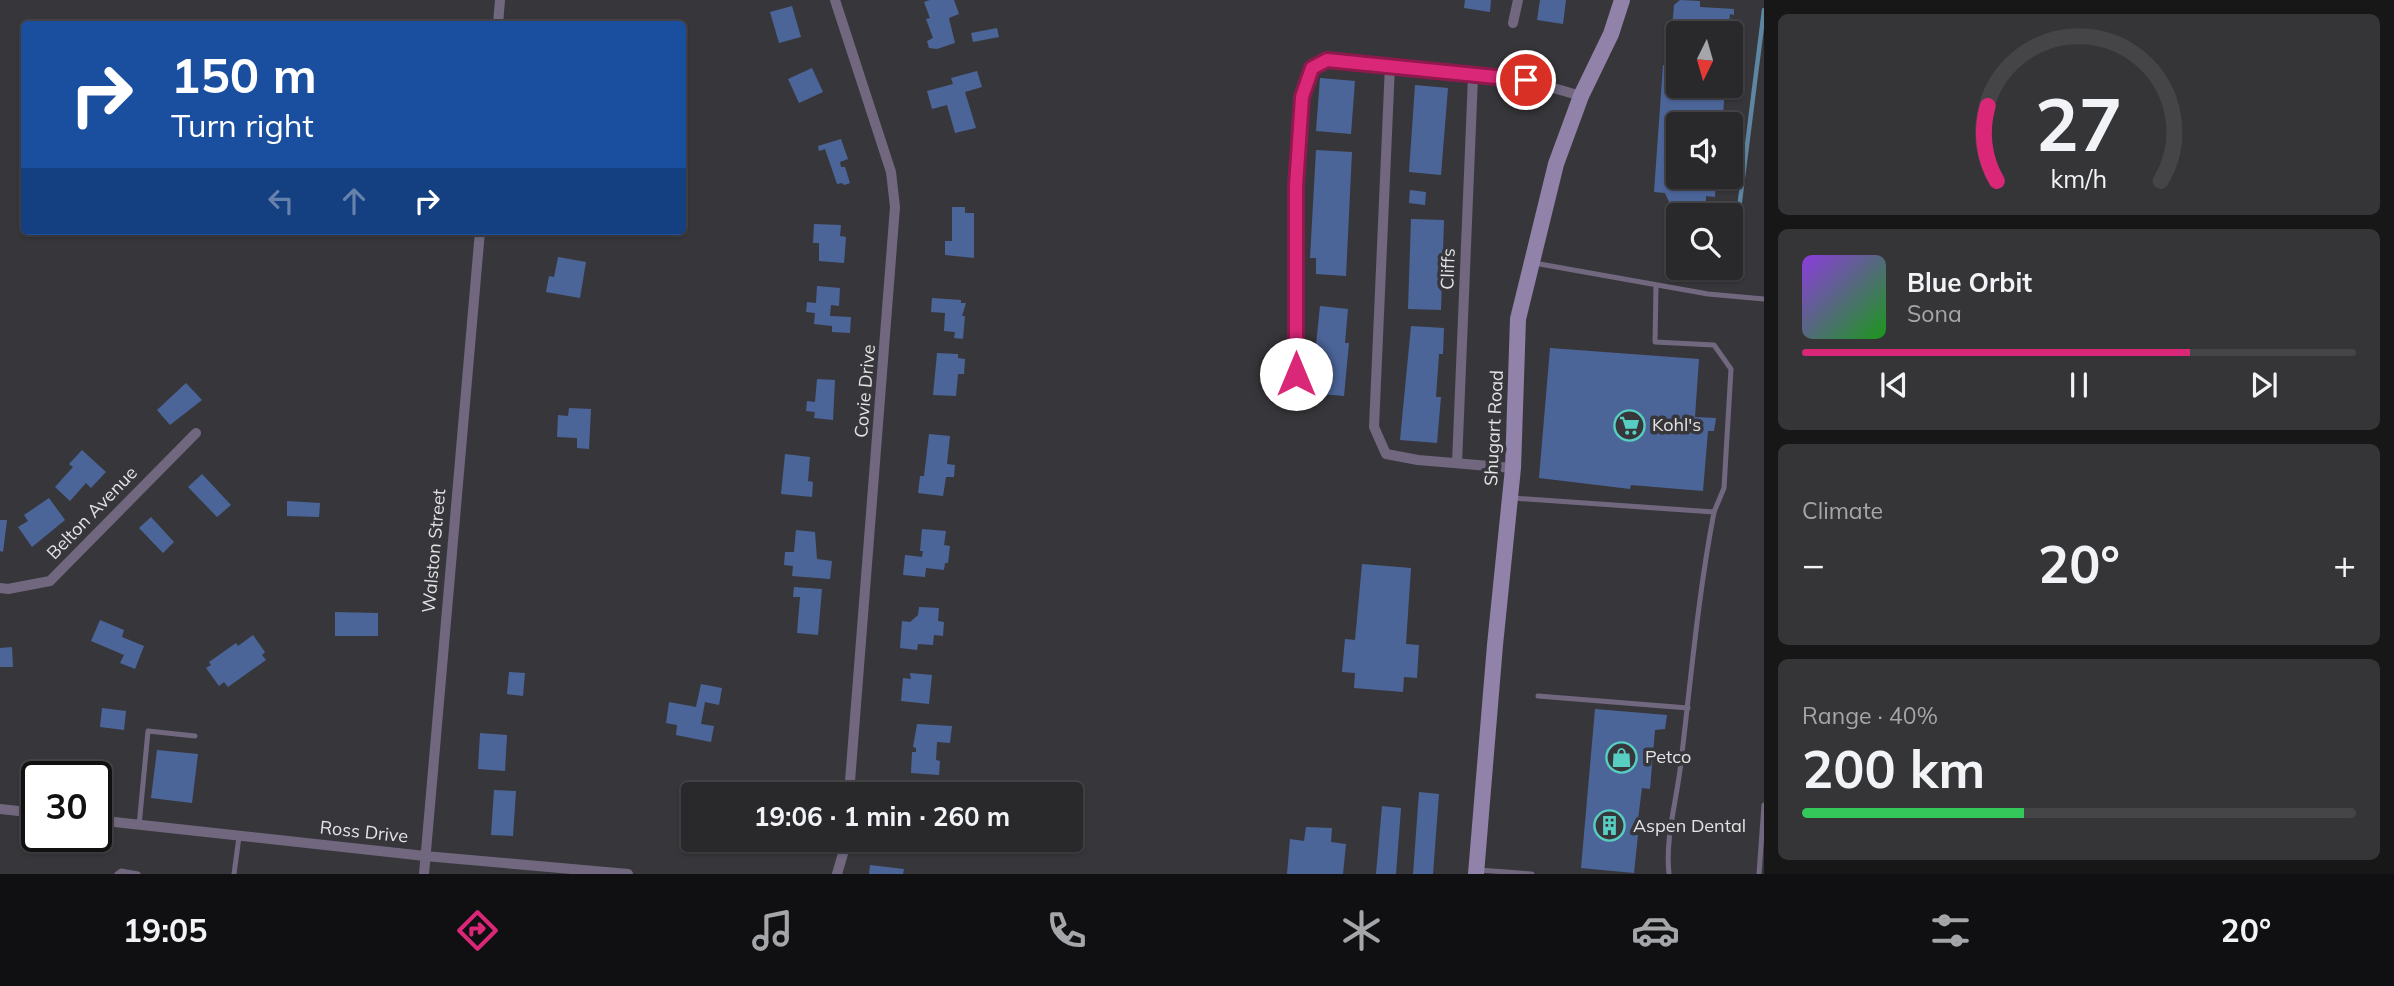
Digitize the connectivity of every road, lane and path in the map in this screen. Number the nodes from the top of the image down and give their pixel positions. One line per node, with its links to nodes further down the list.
1 (500, 0): 5 (street)
2 (835, 0): 24 (street, Covie Drive)
3 (1518, 0): 6 (street)
4 (1622, 0): 9 (street, Shugart Road)
5 (498, 21)
6 (1513, 23)
7 (1390, 65): 8 (street); 14 (street); 16 (street)
8 (1473, 77): 9 (street); 16 (street, Cliffs)
9 (1581, 96): 11 (street, Shugart Road)
10 (480, 235): 32 (street, Walston Street)
11 (1530, 263): 12 (lane); 17 (street, Shugart Road)
12 (1656, 286): 13 (lane); 19 (lane)
13 (1764, 299)
14 (1296, 374)
15 (196, 433): 20 (street, Belton Avenue)
16 (1457, 463): 17 (street)
17 (1513, 468): 18 (street, Shugart Road)
18 (1509, 498): 19 (lane); 33 (street, Shugart Road)
19 (1714, 512): 22 (lane)
20 (0, 587)
21 (1538, 696): 22 (lane)
22 (1688, 708): 41 (lane)
23 (195, 736): 29 (lane)
24 (850, 782)
25 (1764, 805): 42 (lane)
26 (0, 808): 27 (street)
27 (21, 811)
28 (112, 822): 29 (street, Ross Drive)
29 (139, 826): 30 (street, Ross Drive)
30 (239, 837): 32 (street, Ross Drive); 36 (lane)
31 (844, 852): 39 (street)
32 (425, 856): 37 (street, Walston Street); 38 (street, Ross Drive)
33 (1476, 872): 40 (lane)
34 (117, 874): 35 (lane)
35 (138, 874)
36 (234, 874)
37 (424, 874)
38 (628, 874)
39 (836, 874)
40 (1532, 874)
41 (1669, 874)
42 (1759, 874)

